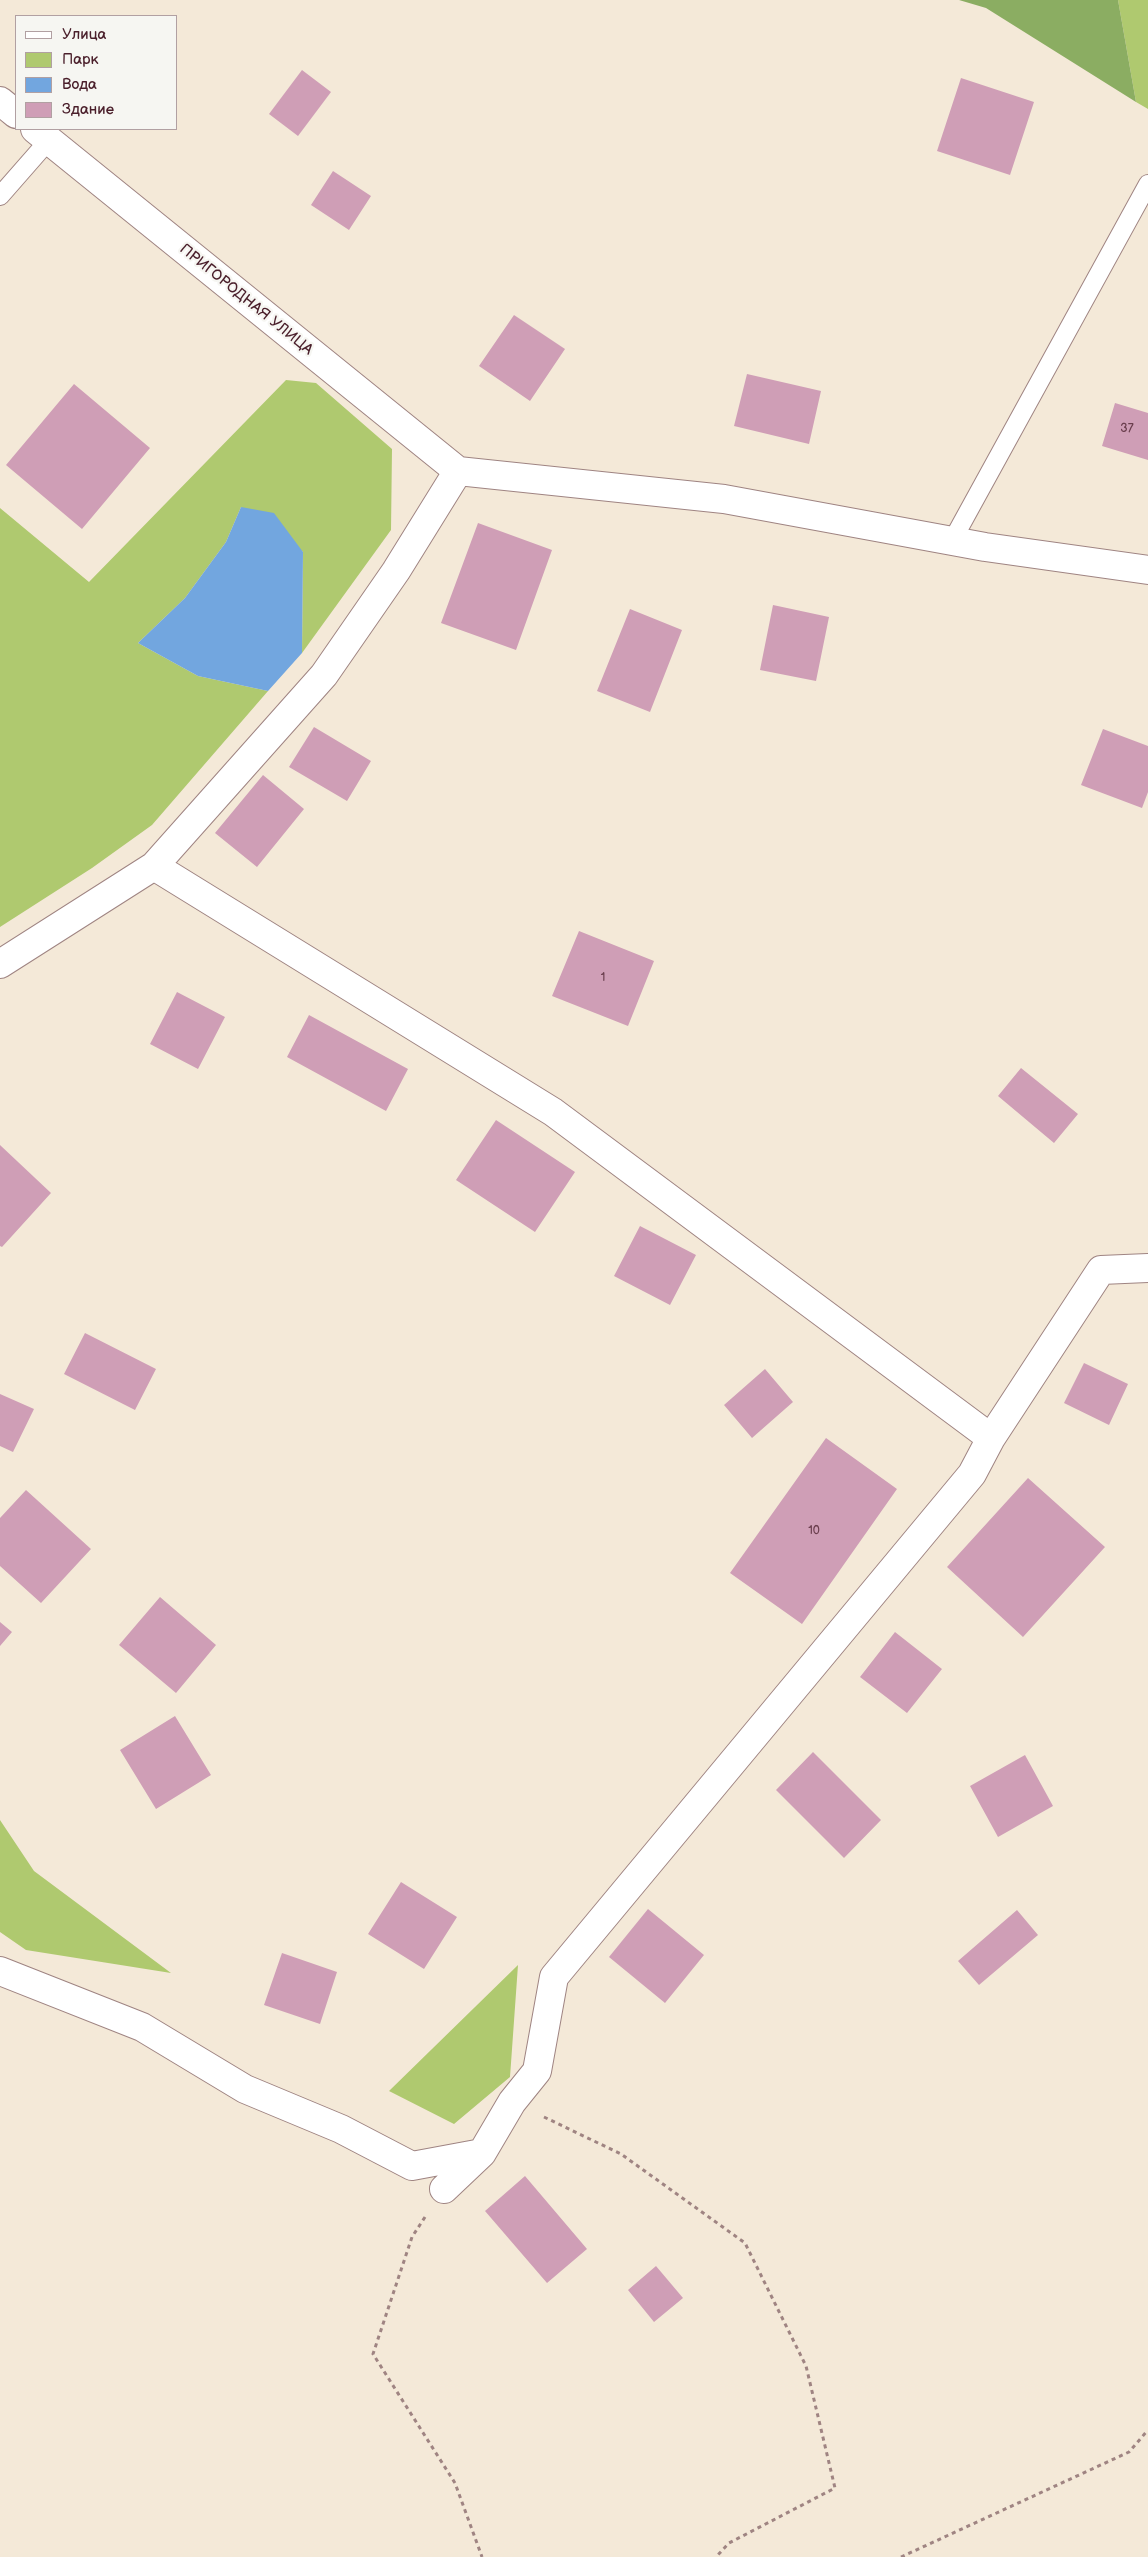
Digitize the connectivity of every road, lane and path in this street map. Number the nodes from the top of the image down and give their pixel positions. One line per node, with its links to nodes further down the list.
1 (0, 100): 2 (street)
2 (15, 113)
3 (42, 135): 5 (lane); 6 (street, ПРИГОРОДНАЯ УЛИЦА)
4 (1148, 184): 7 (lane)
5 (0, 196)
6 (458, 471): 7 (street); 9 (street)
7 (952, 541): 8 (street)
8 (1148, 570)
9 (154, 866): 10 (street); 12 (street)
10 (0, 964)
11 (1148, 1268): 12 (street)
12 (992, 1438): 14 (street)
13 (0, 1972): 15 (street)
14 (512, 2102): 15 (street); 19 (path)
15 (482, 2153): 16 (street)
16 (444, 2189): 18 (path)
17 (1148, 2430): 20 (path)
18 (482, 2557)
19 (716, 2557)
20 (901, 2557)

